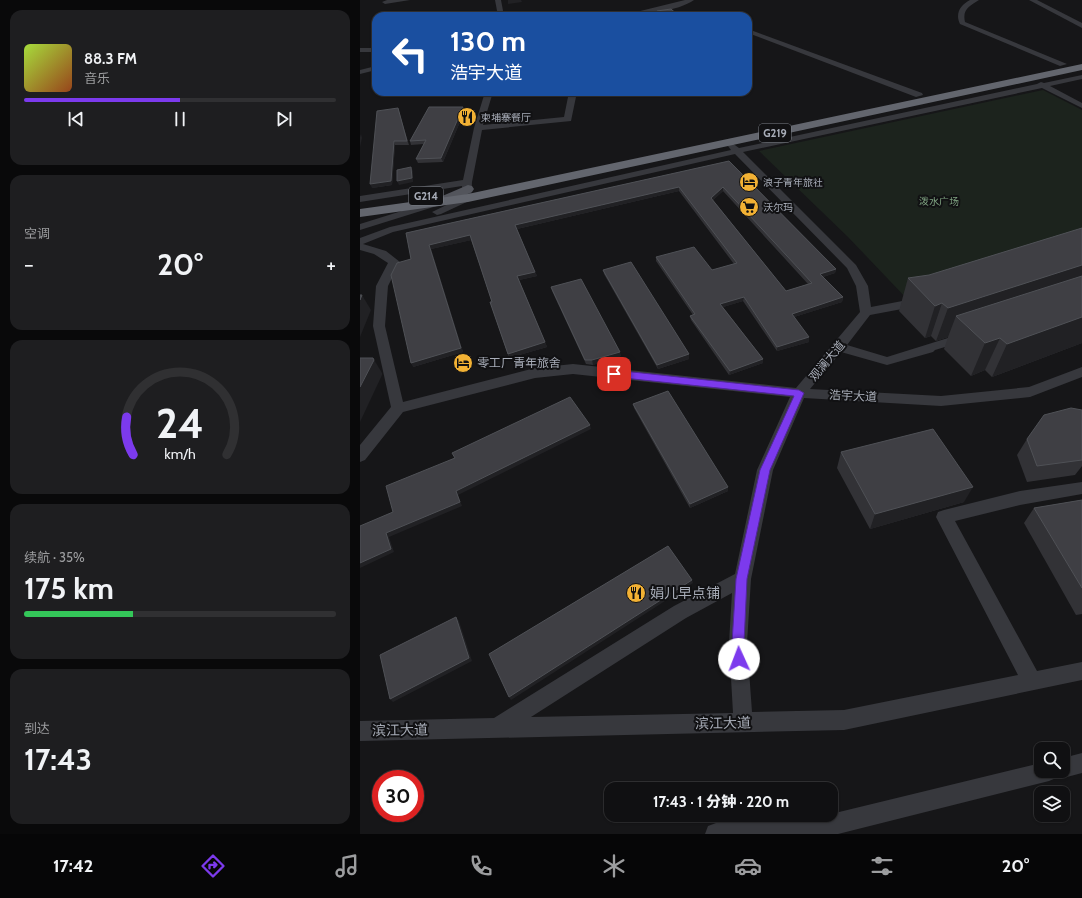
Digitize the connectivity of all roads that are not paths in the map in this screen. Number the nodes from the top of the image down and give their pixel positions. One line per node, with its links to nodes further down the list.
1 (407, 0): 6 (street)
2 (498, 0): 7 (street)
3 (691, 0): 8 (street)
4 (976, 0): 14 (street)
5 (1032, 0): 9 (street)
6 (385, 2)
7 (500, 12)
8 (653, 12)
9 (1082, 26)
10 (752, 32): 21 (street)
11 (360, 50): 12 (street)
12 (372, 50)
13 (1082, 60): 14 (highway, G219)
14 (1063, 64): 18 (highway, G219)
15 (1082, 67): 18 (highway, G219)
16 (372, 69): 17 (street)
17 (360, 72)
18 (1025, 76): 20 (street); 21 (highway, G219); 26 (highway, G219)
19 (1082, 77): 20 (street)
20 (1043, 86): 24 (street); 25 (street)
21 (919, 94): 31 (highway, G219)
22 (488, 96): 27 (street)
23 (572, 96): 27 (street)
24 (948, 106): 26 (highway); 28 (street)
25 (1082, 106)
26 (887, 109): 28 (highway, G219)
27 (478, 128): 31 (street)
28 (733, 147): 29 (highway, G219); 30 (street); 41 (street)
29 (598, 170): 30 (street); 31 (highway, G219)
30 (604, 181): 38 (street)
31 (468, 190): 32 (street); 33 (highway, G214); 34 (highway, G214); 37 (street)
32 (360, 199)
33 (437, 203): 35 (highway); 36 (street)
34 (360, 206)
35 (360, 213)
36 (360, 227)
37 (360, 236)
38 (360, 242)
39 (360, 247): 46 (street)
40 (930, 298): 41 (street)
41 (866, 312): 43 (street, 观澜大道)
42 (972, 334): 43 (street)
43 (839, 347): 45 (street, 观澜大道)
44 (1082, 372): 45 (street, 浩宇大道)
45 (799, 393): 46 (street, 浩宇大道); 49 (street, 观澜大道)
46 (398, 408): 47 (street)
47 (360, 456)
48 (1082, 488): 51 (street)
49 (742, 579): 52 (street, 观澜大道); 53 (street)
50 (1082, 671): 51 (street, 滨江大道)
51 (1032, 681): 52 (street, 滨江大道)
52 (743, 722): 53 (street, 滨江大道)
53 (496, 728): 54 (street, 滨江大道)
54 (360, 731)
55 (1082, 763): 56 (street)
56 (1070, 766)
57 (1034, 775): 58 (street)
58 (716, 834)

